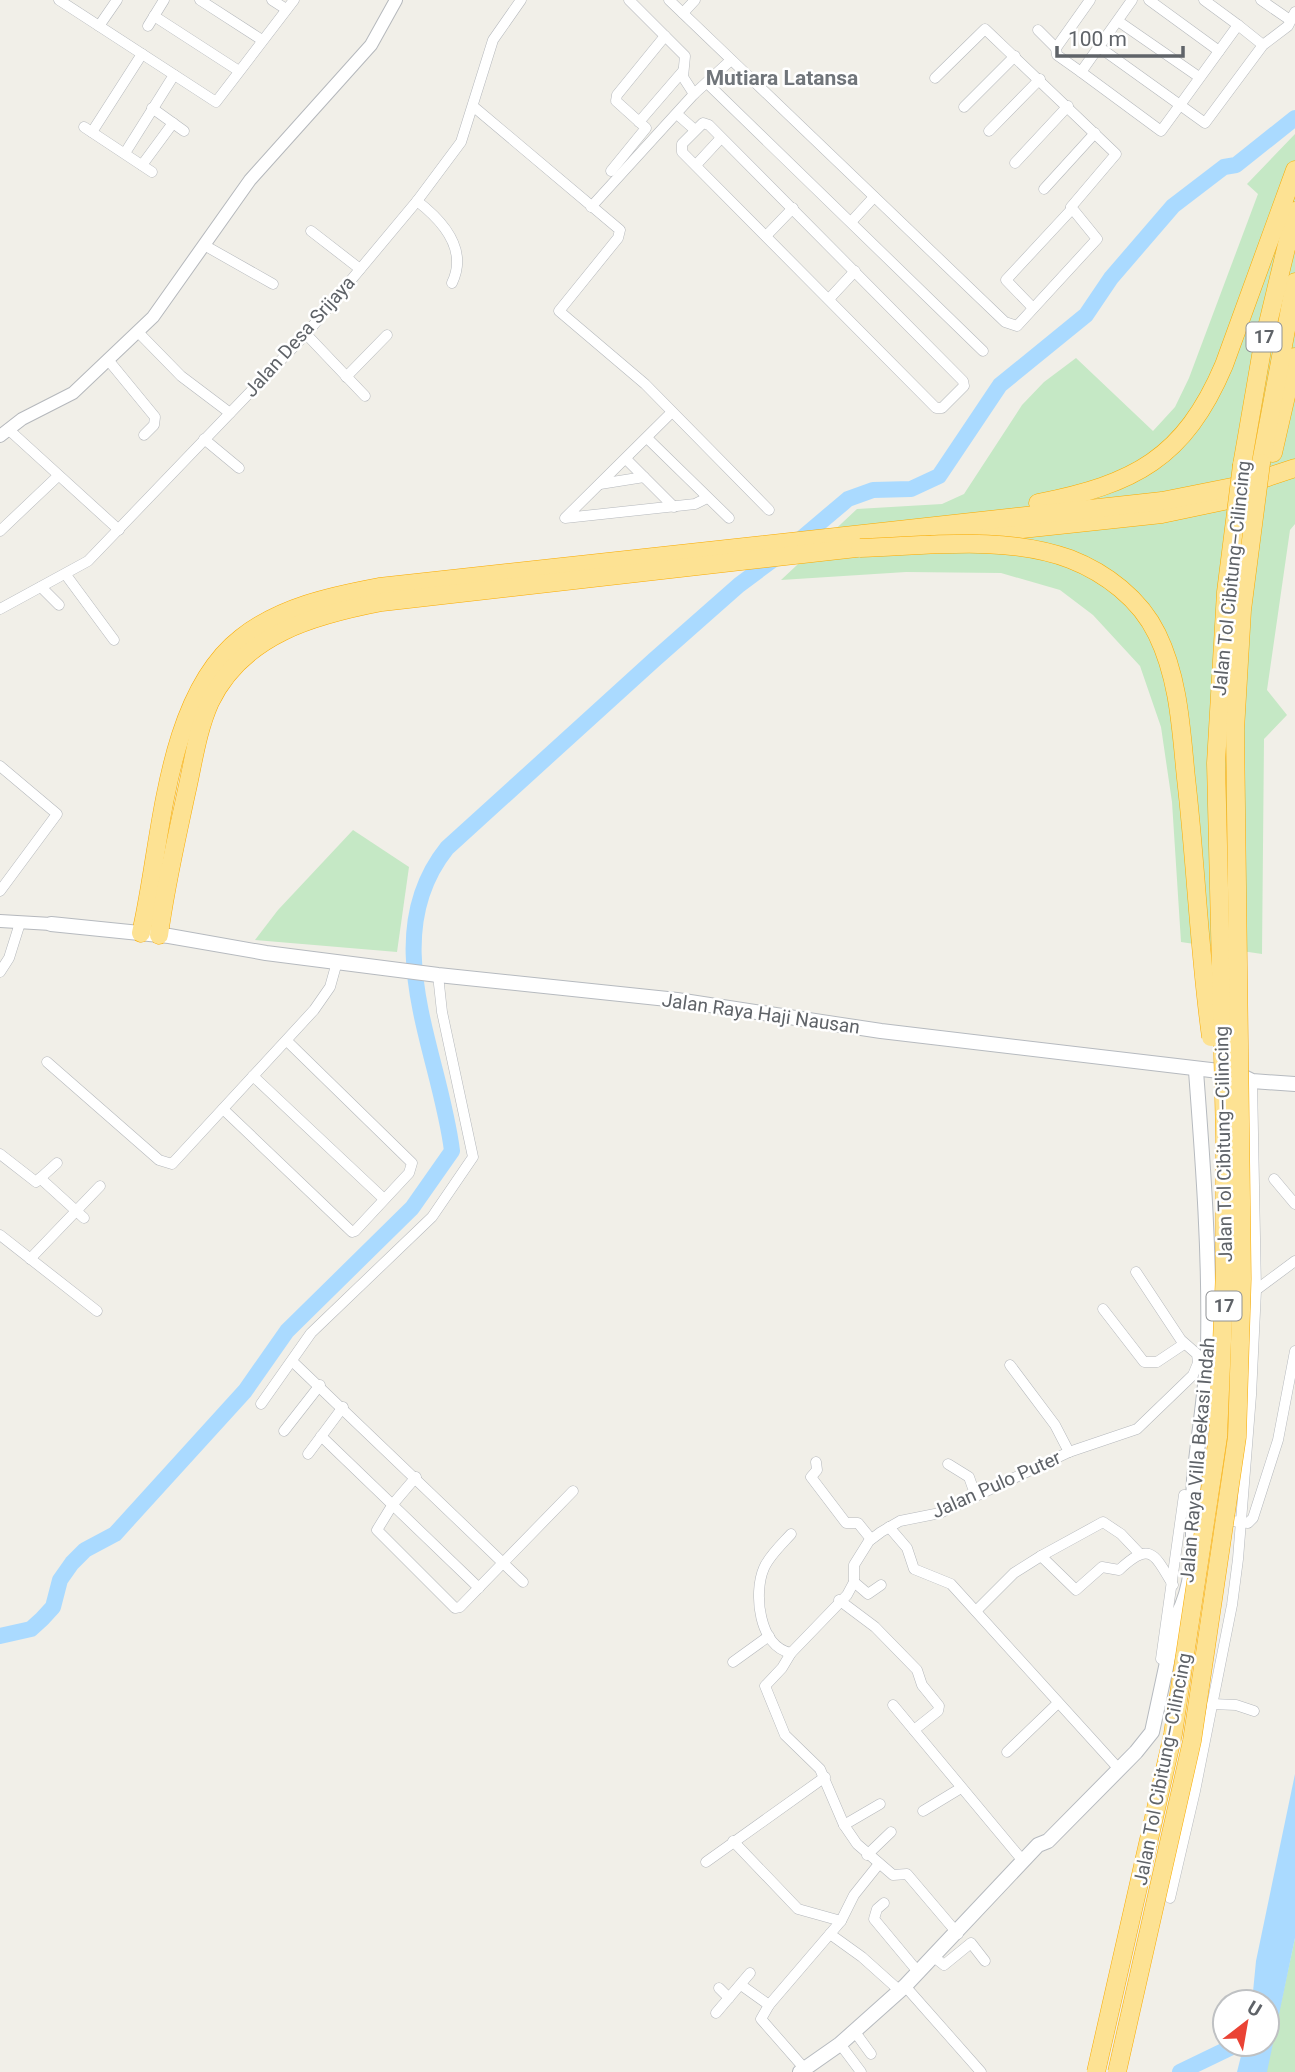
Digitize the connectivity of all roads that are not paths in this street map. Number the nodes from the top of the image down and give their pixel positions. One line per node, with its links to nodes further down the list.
1 (59, 0): 23 (street)
2 (117, 0): 23 (street)
3 (164, 0): 19 (street)
4 (200, 0): 27 (street)
5 (272, 0): 17 (street)
6 (294, 0): 17 (street)
7 (396, 0): 74 (street)
8 (521, 0): 46 (street, Jalan Desa Srijaya)
9 (629, 0): 26 (street)
10 (669, 0): 18 (street)
11 (695, 0): 18 (street)
12 (1090, 0): 30 (street)
13 (1132, 0): 21 (street)
14 (1149, 0): 31 (street)
15 (1205, 0): 22 (street)
16 (1261, 0): 20 (street)
17 (286, 9): 27 (street)
18 (683, 13): 34 (street)
19 (154, 16): 24 (street); 35 (street)
20 (1293, 16): 28 (street)
21 (1118, 21): 29 (street); 39 (street)
22 (1238, 25): 28 (street); 31 (street)
23 (99, 26): 32 (street)
24 (148, 26)
25 (1038, 30): 30 (street)
26 (665, 36): 36 (street); 50 (street)
27 (262, 40): 35 (street)
28 (1263, 45): 44 (street)
29 (1099, 47): 37 (street); 44 (street)
30 (1055, 48): 37 (street)
31 (1219, 51): 39 (street)
32 (142, 54): 38 (street); 57 (street)
33 (1015, 56): 40 (street); 41 (street); 47 (street)
34 (731, 60): 42 (street); 65 (street)
35 (239, 71): 38 (street)
36 (683, 71): 43 (street); 50 (street)
37 (1081, 72): 44 (street)
38 (174, 75): 48 (street)
39 (1199, 77): 44 (street)
40 (935, 78)
41 (1040, 79): 45 (street); 53 (street)
42 (707, 83): 43 (street); 71 (street)
43 (694, 94): 49 (street)
44 (1180, 105)
45 (1068, 106): 55 (street); 58 (street)
46 (474, 107): 66 (street, Jalan Desa Srijaya); 67 (street)
47 (964, 107)
48 (152, 108): 51 (street); 57 (street)
49 (676, 117): 54 (street); 67 (street)
50 (639, 122): 62 (street)
51 (173, 124): 52 (street); 59 (street)
52 (184, 131)
53 (989, 131)
54 (693, 132): 56 (street); 60 (street)
55 (1095, 133): 64 (street); 69 (street)
56 (721, 138): 60 (street); 68 (street)
57 (125, 153): 59 (street)
58 (1015, 163)
59 (142, 164): 63 (street)
60 (696, 165): 73 (street)
61 (1295, 170): 107 (highway)
62 (611, 171)
63 (152, 172)
64 (1044, 189)
65 (874, 197): 71 (street); 81 (street)
66 (417, 201): 75 (street, Jalan Desa Srijaya); 78 (street)
67 (591, 207): 90 (street)
68 (793, 208): 73 (street); 76 (street)
69 (1071, 210): 81 (street); 81 (street)
70 (1295, 211): 134 (highway, Jalan Tol Cibitung–Cilincing / 17, bridge)
71 (851, 222): 85 (street)
72 (312, 231): 75 (street)
73 (766, 236): 80 (street)
74 (204, 245): 79 (street); 82 (street)
75 (360, 269): 83 (street, Jalan Desa Srijaya)
76 (855, 271): 80 (street); 80 (street)
77 (1295, 282): 117 (highway, Jalan Tol Cibitung–Cilincing / 17, bridge)
78 (452, 283)
79 (273, 284)
80 (829, 299)
81 (1033, 308)
82 (138, 332): 87 (street); 91 (street)
83 (306, 334): 88 (street); 91 (street, Jalan Desa Srijaya)
84 (387, 335): 88 (street)
85 (983, 351)
86 (1295, 358): 117 (highway, bridge)
87 (109, 361): 92 (street); 93 (street)
88 (346, 377): 89 (street)
89 (365, 396)
90 (672, 412): 94 (street); 105 (street)
91 (230, 413): 95 (street, Jalan Desa Srijaya)
92 (4, 433): 99 (street)
93 (144, 435)
94 (647, 438): 96 (street); 103 (street)
95 (204, 439): 97 (street); 108 (street, Jalan Desa Srijaya)
96 (626, 459): 100 (street); 102 (street)
97 (239, 468)
98 (1295, 468): 107 (highway, bridge)
99 (58, 476): 108 (street); 109 (street)
100 (644, 477): 102 (street); 104 (street)
101 (1295, 480): 110 (highway, bridge)
102 (600, 484): 104 (street)
103 (707, 498): 104 (street); 106 (street)
104 (674, 506)
105 (769, 510)
106 (729, 518)
107 (931, 525): 111 (highway)
108 (119, 530): 112 (street, Jalan Desa Srijaya)
109 (0, 531)
110 (860, 548): 111 (highway); 134 (highway, bridge)
111 (556, 574): 123 (highway)
112 (66, 575): 113 (street, Jalan Desa Srijaya); 116 (street)
113 (41, 587): 114 (street); 115 (street, Jalan Desa Srijaya)
114 (59, 605)
115 (0, 609)
116 (114, 640)
117 (1237, 681): 229 (highway, Jalan Tol Cibitung–Cilincing / 17, bridge)
118 (0, 766): 119 (street)
119 (0, 891)
120 (0, 921): 121 (street, Jalan Raya Haji Nausan)
121 (19, 924): 122 (street, Jalan Raya Haji Nausan); 125 (street)
122 (51, 924): 123 (main road, Jalan Raya Haji Nausan)
123 (151, 928): 124 (main road, Jalan Raya Haji Nausan)
124 (337, 962): 126 (main road, Jalan Raya Haji Nausan); 127 (street)
125 (0, 972)
126 (435, 974): 129 (main road, Jalan Raya Haji Nausan); 153 (street)
127 (287, 1041): 130 (street); 140 (street)
128 (47, 1062): 133 (street)
129 (1196, 1071): 131 (main road, Jalan Raya Haji Nausan); 151 (main road, Jalan Raya Villa Bekasi Indah)
130 (253, 1076): 133 (street); 140 (street)
131 (1252, 1081): 132 (main road, Jalan Raya Haji Nausan); 147 (street)
132 (1295, 1084)
133 (223, 1109): 140 (street)
134 (1225, 1137): 228 (highway, Jalan Tol Cibitung–Cilincing / 17, bridge)
135 (0, 1154): 137 (street)
136 (57, 1163): 137 (street)
137 (40, 1178): 142 (street)
138 (1274, 1179): 141 (street)
139 (100, 1186): 142 (street)
140 (384, 1199)
141 (1293, 1199)
142 (80, 1214): 144 (street)
143 (0, 1235): 144 (street)
144 (30, 1259): 149 (street)
145 (1295, 1261): 147 (street)
146 (1136, 1272): 150 (street)
147 (1255, 1290): 169 (street)
148 (1103, 1309): 150 (street)
149 (97, 1311)
150 (1184, 1344): 151 (street)
151 (1202, 1351): 160 (street, Jalan Pulo Puter); 167 (main road, Jalan Raya Villa Bekasi Indah)
152 (1295, 1351): 171 (street)
153 (292, 1361): 155 (street); 156 (street)
154 (1010, 1365): 160 (street)
155 (320, 1385): 157 (street); 158 (street)
156 (261, 1404)
157 (342, 1407): 159 (street); 164 (street)
158 (284, 1431)
159 (321, 1436): 161 (street); 168 (street)
160 (1069, 1452): 166 (street, Jalan Pulo Puter)
161 (308, 1454)
162 (816, 1462): 174 (street)
163 (948, 1464): 166 (street)
164 (416, 1477): 168 (street); 177 (street)
165 (573, 1491): 177 (street)
166 (975, 1494): 172 (street, Jalan Pulo Puter)
167 (1194, 1496): 169 (street); 170 (main road, Jalan Raya Villa Bekasi Indah)
168 (393, 1504): 182 (street); 182 (street)
169 (1242, 1504): 171 (street)
170 (1188, 1514): 171 (street); 181 (street); 193 (main road, Jalan Raya Villa Bekasi Indah)
171 (1241, 1522): 189 (street)
172 (890, 1527): 174 (street, Jalan Pulo Puter); 184 (street)
173 (791, 1534): 185 (street)
174 (872, 1539): 179 (street, Jalan Pulo Puter)
175 (1139, 1553): 176 (street); 176 (street); 181 (street)
176 (1041, 1556): 184 (street)
177 (504, 1563): 178 (street); 182 (street)
178 (523, 1582)
179 (854, 1582): 180 (street); 183 (street, Jalan Pulo Puter)
180 (881, 1585)
181 (1173, 1585): 193 (street)
182 (479, 1588)
183 (839, 1600): 186 (street, Jalan Pulo Puter); 192 (street)
184 (976, 1611): 188 (street)
185 (769, 1636): 186 (street); 187 (street)
186 (790, 1653): 196 (street, Jalan Pulo Puter)
187 (733, 1662)
188 (1058, 1703): 194 (street); 195 (street)
189 (1212, 1704): 191 (street); 207 (street)
190 (892, 1705): 192 (street)
191 (1254, 1711)
192 (914, 1730): 197 (street)
193 (1152, 1732): 195 (main road)
194 (1007, 1752)
195 (1118, 1768): 205 (main road)
196 (825, 1777): 200 (street); 202 (street)
197 (961, 1788): 199 (street); 205 (street)
198 (880, 1804): 200 (street)
199 (923, 1811)
200 (844, 1825): 203 (street)
201 (891, 1832): 203 (street)
202 (733, 1841): 204 (street); 209 (street)
203 (867, 1855): 206 (street)
204 (706, 1861)
205 (1023, 1861): 211 (main road)
206 (878, 1865): 209 (street); 211 (street)
207 (1170, 1898)
208 (884, 1903): 214 (street)
209 (841, 1921): 210 (street)
210 (830, 1934): 218 (street); 220 (street)
211 (958, 1934): 212 (main road)
212 (934, 1957): 213 (street); 214 (main road)
213 (985, 1961)
214 (919, 1972): 218 (main road)
215 (750, 1973): 216 (street)
216 (741, 1985): 219 (street); 220 (street)
217 (719, 1988): 219 (street)
218 (903, 1989): 222 (main road); 227 (street)
219 (729, 1998): 221 (street)
220 (769, 2005): 225 (street)
221 (716, 2013)
222 (855, 2032): 223 (main road); 224 (street)
223 (840, 2044): 225 (main road); 226 (street)
224 (871, 2054)
225 (802, 2070)
226 (861, 2072)
227 (981, 2072)
228 (1096, 2072)
229 (1117, 2072)

